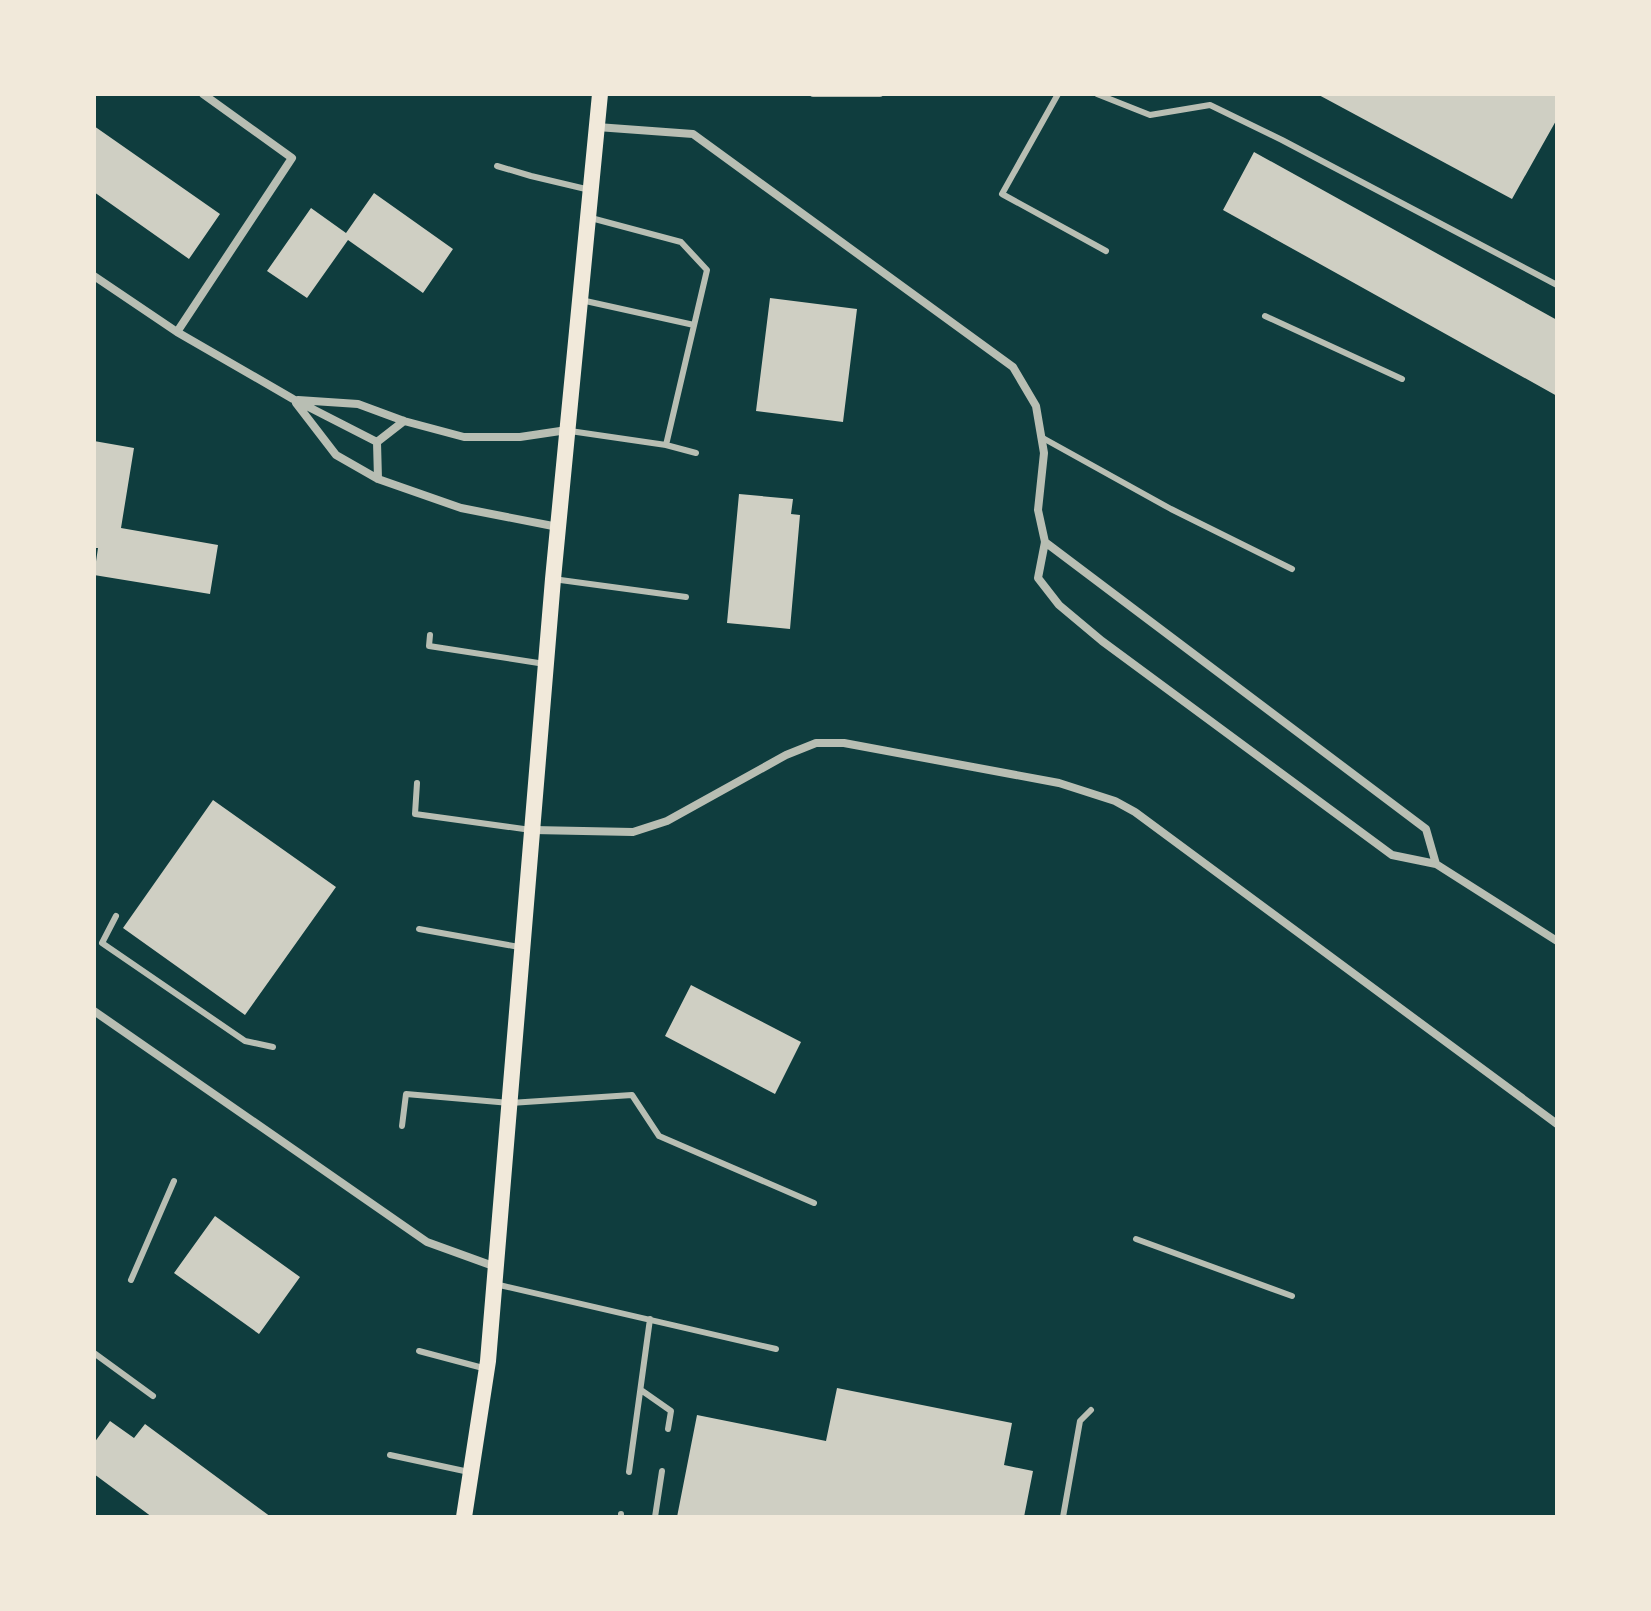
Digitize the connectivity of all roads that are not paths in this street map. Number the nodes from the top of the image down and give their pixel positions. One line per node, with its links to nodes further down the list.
1 (203, 94): 17 (street)
2 (600, 94): 7 (main road)
3 (813, 94): 4 (lane)
4 (880, 94)
5 (1058, 94): 11 (lane)
6 (1097, 94): 13 (lane)
7 (597, 127): 9 (main road); 22 (street)
8 (497, 166): 9 (lane)
9 (590, 190): 10 (main road)
10 (587, 217): 14 (main road); 16 (lane)
11 (1106, 251)
12 (94, 276): 17 (street)
13 (1557, 285)
14 (579, 299): 16 (lane); 21 (main road)
15 (1265, 316): 18 (lane)
16 (694, 325): 24 (lane)
17 (177, 332): 19 (street)
18 (1402, 379)
19 (293, 399): 20 (street); 23 (street); 26 (street)
20 (404, 421): 21 (street); 23 (street)
21 (567, 430): 24 (lane); 27 (main road)
22 (1041, 437): 28 (street); 29 (lane)
23 (377, 442): 26 (street)
24 (666, 445): 25 (lane)
25 (696, 453)
26 (378, 479): 27 (street)
27 (558, 527): 30 (main road)
28 (1045, 542): 36 (street); 36 (street)
29 (1292, 569)
30 (553, 579): 31 (lane); 33 (main road)
31 (686, 597)
32 (430, 635): 33 (lane)
33 (546, 664): 35 (main road)
34 (417, 783): 35 (lane)
35 (533, 830): 40 (main road); 44 (street)
36 (1436, 864): 39 (street)
37 (116, 916): 42 (lane)
38 (419, 929): 40 (lane)
39 (1557, 941)
40 (523, 947): 43 (main road)
41 (94, 1011): 49 (street)
42 (273, 1047)
43 (510, 1103): 45 (lane); 47 (lane); 49 (main road)
44 (1557, 1124)
45 (402, 1126)
46 (174, 1181): 50 (lane)
47 (814, 1203)
48 (1136, 1239): 51 (lane)
49 (496, 1276): 52 (lane); 56 (main road)
50 (131, 1280)
51 (1292, 1296)
52 (650, 1319): 53 (lane); 57 (lane)
53 (776, 1349)
54 (419, 1351): 56 (lane)
55 (94, 1353): 58 (lane)
56 (487, 1369): 63 (main road)
57 (641, 1390): 60 (lane); 64 (lane)
58 (153, 1396)
59 (1091, 1410): 67 (lane)
60 (668, 1429)
61 (390, 1455): 63 (lane)
62 (662, 1471): 66 (lane)
63 (471, 1472): 65 (main road)
64 (629, 1472)
65 (464, 1517)
66 (655, 1517)
67 (1063, 1517)

